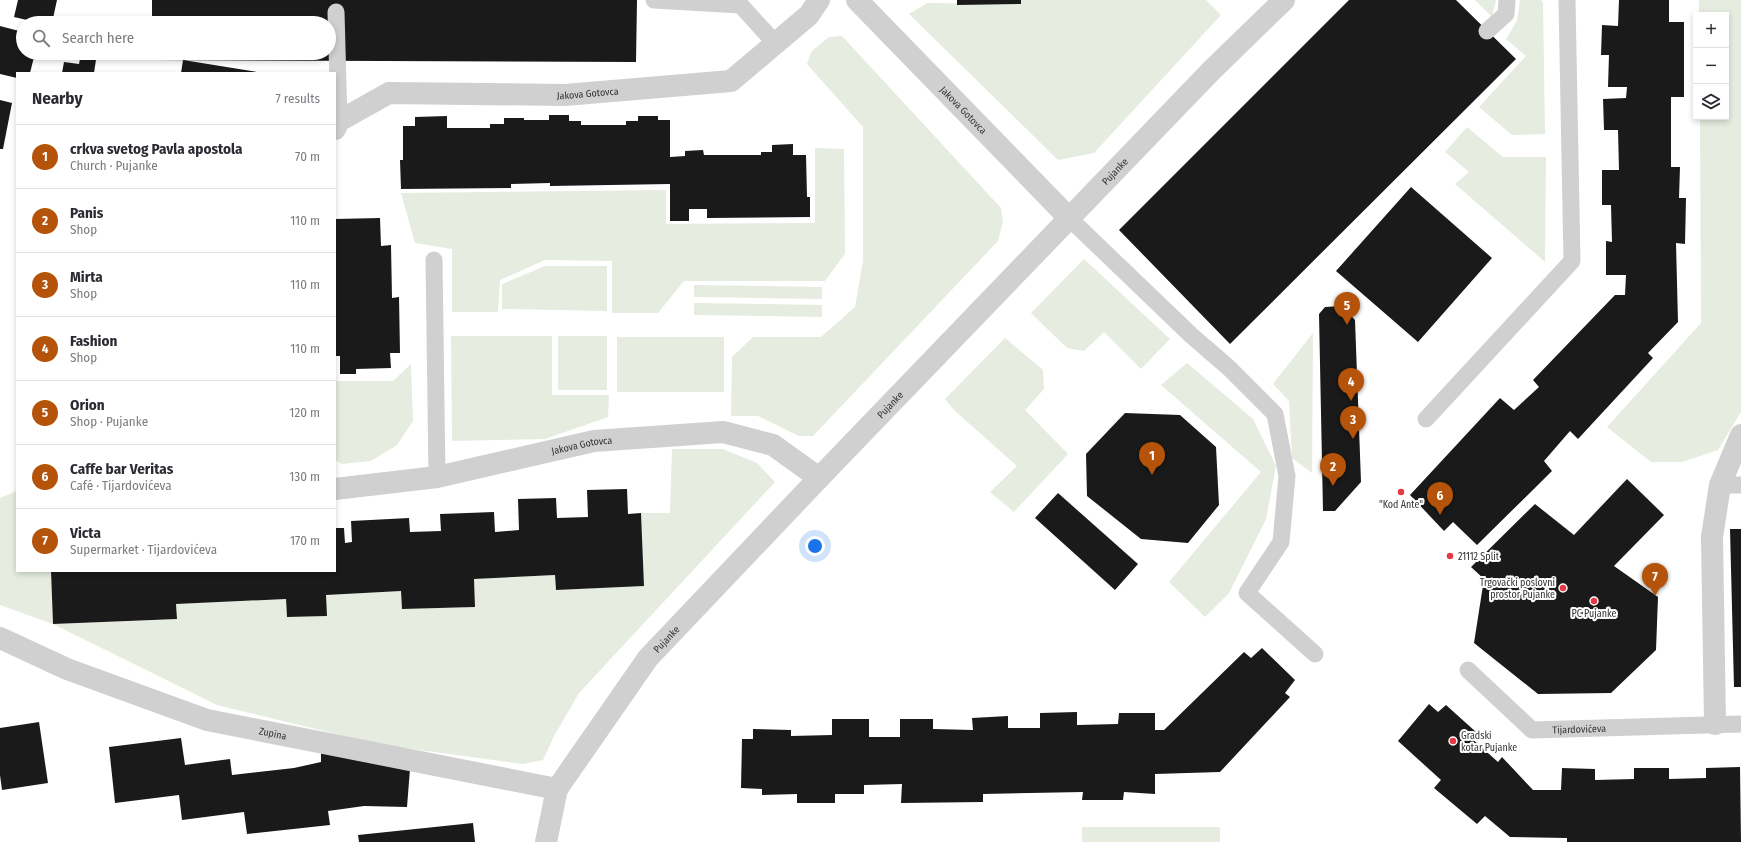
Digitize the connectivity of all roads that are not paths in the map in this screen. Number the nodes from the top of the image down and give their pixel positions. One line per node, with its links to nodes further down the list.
1 (654, 0): 7 (lane)
2 (819, 0): 10 (street, Jakova Gotovca)
3 (857, 0): 12 (street, Jakova Gotovca)
4 (1284, 0): 12 (street, Pujanke)
5 (1507, 0): 9 (lane)
6 (1567, 0): 14 (lane)
7 (738, 2): 10 (lane)
8 (336, 12): 11 (lane)
9 (1487, 31)
10 (775, 44): 11 (street, Jakova Gotovca)
11 (337, 125)
12 (1070, 219): 17 (street, Pujanke); 21 (lane)
13 (434, 260): 16 (lane)
14 (1426, 419)
15 (1741, 435): 18 (street)
16 (437, 477): 17 (street, Jakova Gotovca); 19 (street, Jakova Gotovca)
17 (819, 478): 25 (street, Pujanke)
18 (1730, 485): 23 (street)
19 (336, 489)
20 (0, 638): 25 (street, Zupina)
21 (1315, 654)
22 (1468, 670): 23 (lane, Tijardovićeva)
23 (1714, 724): 24 (lane, Tijardovićeva)
24 (1741, 724)
25 (557, 789): 26 (street, Pujanke)
26 (546, 842)

